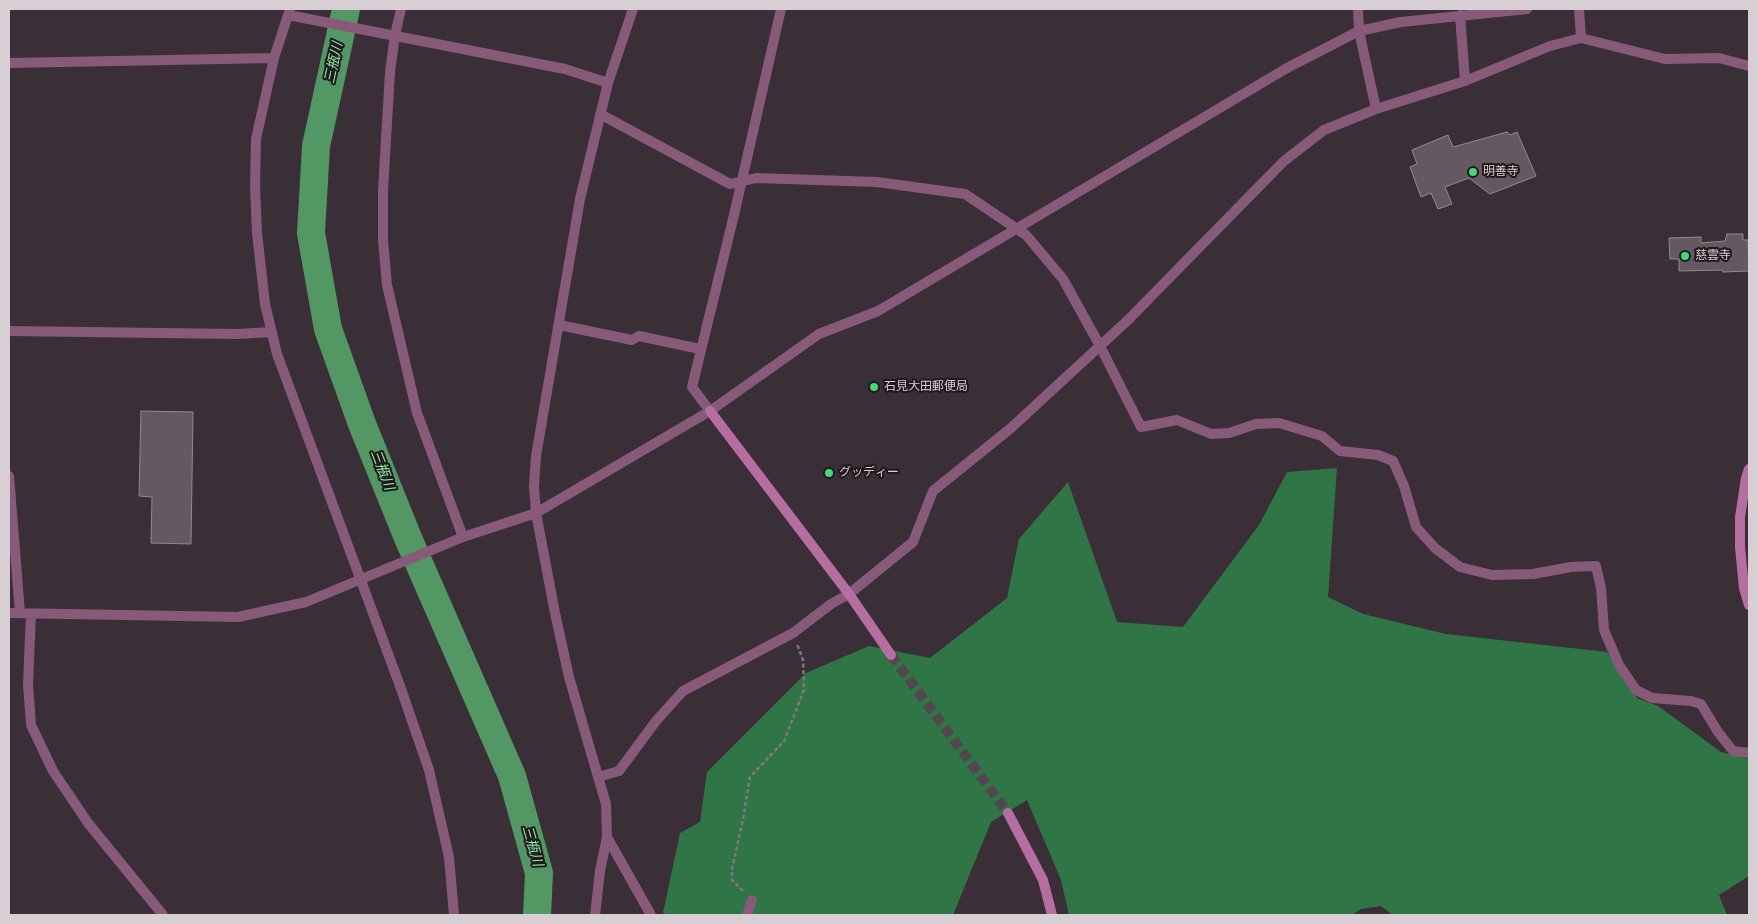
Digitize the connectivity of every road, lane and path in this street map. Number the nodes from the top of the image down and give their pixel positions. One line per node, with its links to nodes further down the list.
1 (401, 9): 10 (street)
2 (633, 9): 16 (street)
3 (781, 9): 19 (street)
4 (1358, 9): 9 (street)
5 (1527, 9): 8 (street)
6 (1579, 9): 11 (street)
7 (289, 12): 10 (street); 12 (street)
8 (1460, 15): 9 (street); 15 (street)
9 (1359, 31): 17 (street); 20 (street)
10 (395, 35): 16 (street); 30 (street)
11 (1581, 38): 14 (street); 15 (street)
12 (274, 58): 13 (street); 23 (street)
13 (9, 63)
14 (1749, 66)
15 (1465, 81): 17 (street)
16 (608, 83): 18 (street)
17 (1376, 109): 24 (street)
18 (600, 114): 19 (street); 21 (street)
19 (742, 180): 20 (street); 25 (street)
20 (1016, 229): 24 (street); 26 (street)
21 (559, 325): 25 (street); 29 (street)
22 (9, 331): 23 (street)
23 (272, 332): 31 (street)
24 (1099, 344): 32 (street); 39 (street)
25 (700, 349): 26 (street)
26 (710, 411): 29 (street); 32 (street)
27 (1749, 469): 33 (street)
28 (9, 476): 35 (street)
29 (536, 512): 30 (street); 40 (street)
30 (464, 537): 31 (street)
31 (360, 580): 36 (street); 45 (street)
32 (849, 594): 37 (street); 38 (street)
33 (1749, 605)
34 (9, 613): 35 (street)
35 (20, 613): 36 (street)
36 (31, 614): 44 (street)
37 (793, 633): 40 (street); 43 (path)
38 (891, 655)
39 (1749, 752)
40 (598, 777): 42 (street)
41 (1008, 813): 49 (street)
42 (607, 837): 46 (street); 47 (street)
43 (752, 900): 48 (street)
44 (163, 915)
45 (454, 915)
46 (595, 915)
47 (651, 915)
48 (747, 915)
49 (1052, 915)

